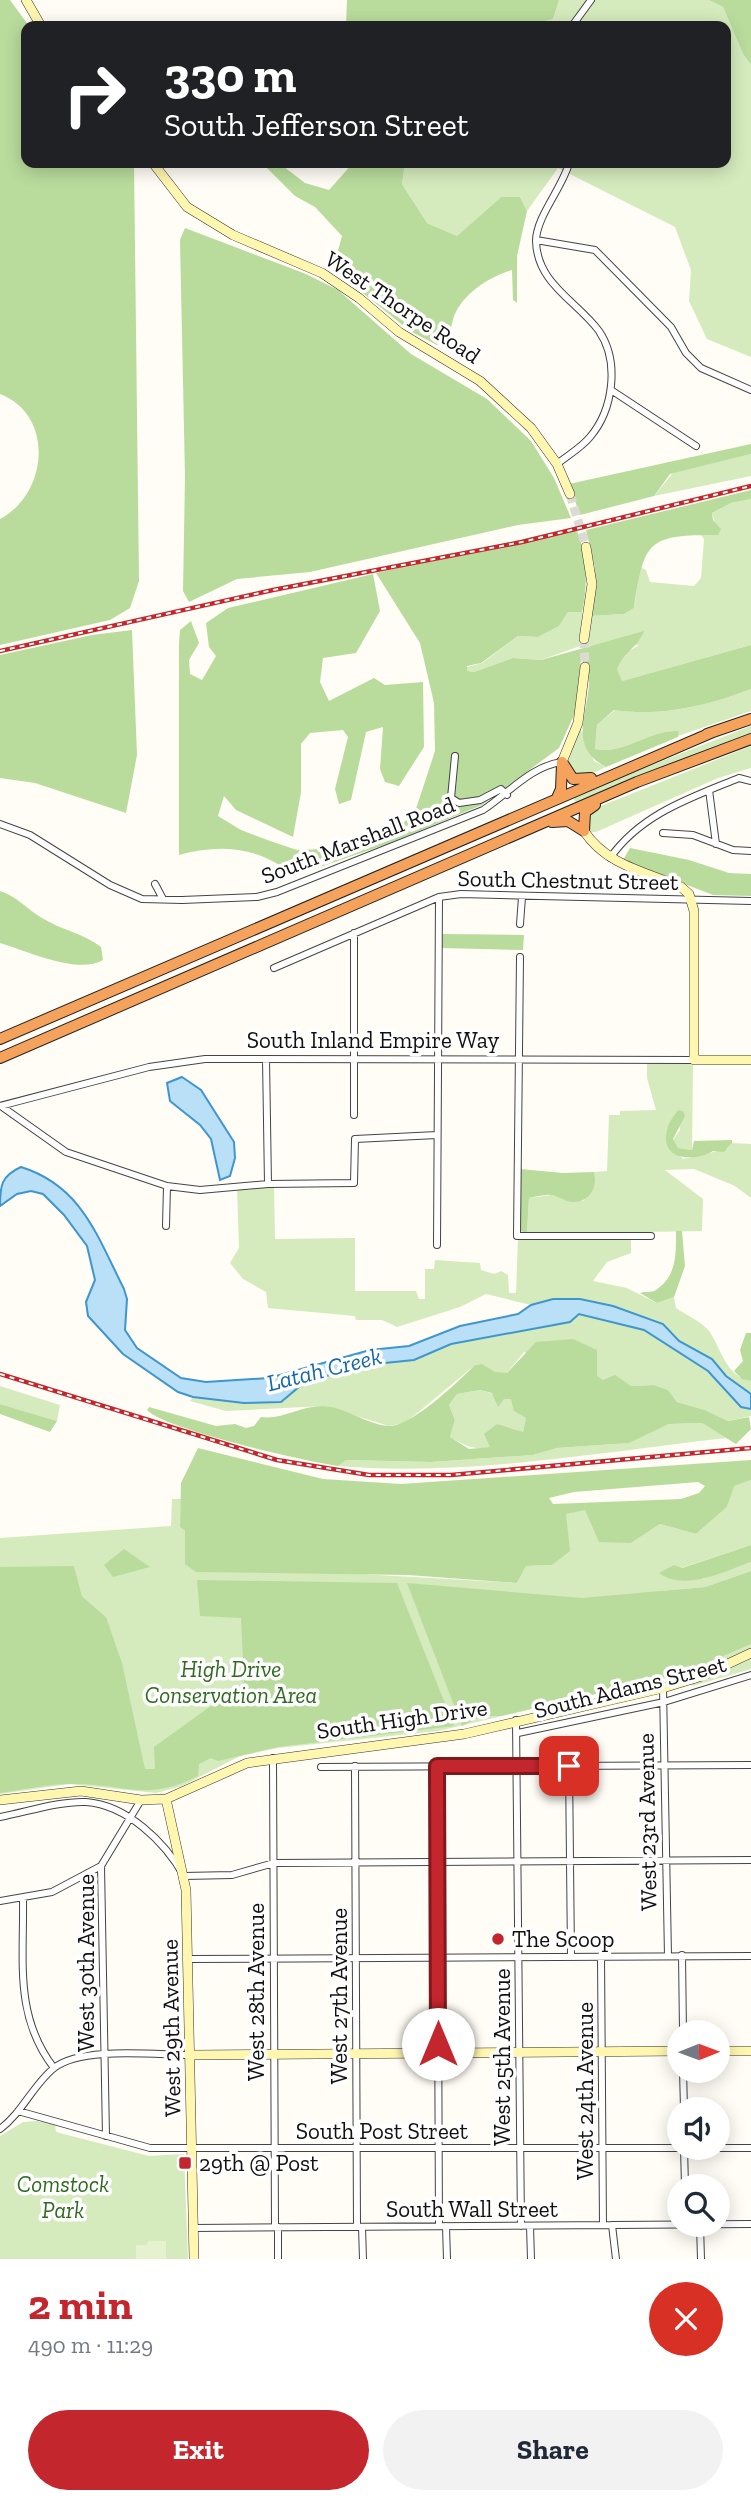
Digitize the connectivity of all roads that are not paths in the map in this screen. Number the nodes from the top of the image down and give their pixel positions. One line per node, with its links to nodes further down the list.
1 (26, 0): 3 (street)
2 (591, 0): 4 (street)
3 (38, 21)
4 (576, 21)
5 (157, 168): 11 (street, West Thorpe Road)
6 (567, 168): 7 (street)
7 (536, 240): 8 (street); 9 (street)
8 (611, 390): 10 (street); 11 (street)
9 (751, 390)
10 (696, 446)
11 (557, 464): 12 (street, West Thorpe Road)
12 (570, 494)
13 (586, 547): 14 (street)
14 (584, 639)
15 (585, 667): 21 (street)
16 (751, 719): 17 (highway)
17 (713, 733): 21 (highway); 25 (highway)
18 (751, 739): 20 (highway)
19 (455, 756): 24 (street)
20 (702, 757): 27 (highway); 28 (highway)
21 (562, 762): 24 (street, South Marshall Road); 25 (highway)
22 (749, 780): 23 (street)
23 (709, 790): 30 (street); 32 (street)
24 (507, 795): 36 (street, South Marshall Road)
25 (557, 798): 41 (highway)
26 (0, 824): 36 (street, South Marshall Road)
27 (533, 827): 28 (highway); 44 (highway)
28 (584, 831): 32 (street)
29 (663, 833): 30 (street)
30 (716, 844): 31 (street)
31 (751, 850)
32 (610, 858): 37 (street)
33 (155, 884): 36 (street)
34 (439, 897): 35 (street, South Chestnut Street); 40 (street, South Chestnut Street); 49 (street)
35 (522, 897): 37 (street, South Chestnut Street); 39 (street)
36 (163, 899)
37 (692, 900): 38 (street, South Chestnut Street); 51 (street)
38 (751, 901)
39 (520, 925)
40 (354, 933): 43 (street, South Chestnut Street); 48 (street)
41 (237, 939): 44 (highway); 45 (highway)
42 (520, 957): 50 (street)
43 (274, 968)
44 (159, 989): 46 (highway)
45 (0, 1039)
46 (0, 1058)
47 (266, 1059): 48 (street, South Inland Empire Way); 53 (street, South Inland Empire Way); 56 (street)
48 (354, 1059): 49 (street, South Inland Empire Way); 54 (street)
49 (440, 1059): 50 (street, South Inland Empire Way); 55 (street)
50 (517, 1059): 51 (street, South Inland Empire Way); 59 (street)
51 (694, 1060): 52 (street, South Inland Empire Way)
52 (751, 1060)
53 (1, 1106): 57 (street)
54 (354, 1115)
55 (437, 1135): 56 (street); 60 (street)
56 (268, 1184): 57 (street)
57 (167, 1186): 58 (street)
58 (166, 1226)
59 (651, 1236)
60 (437, 1245)
61 (751, 1653): 63 (street, South High Drive)
62 (751, 1675): 64 (street, South Adams Street)
63 (663, 1688): 64 (street, West 23rd Avenue); 65 (street, South High Drive)
64 (664, 1702): 66 (street, South Adams Street); 69 (street, West 23rd Avenue)
65 (516, 1720): 66 (street, West 25th Avenue); 67 (street, South High Drive)
66 (518, 1733): 68 (street, West 25th Avenue)
67 (273, 1758): 76 (street, South High Drive); 88 (street, West 28th Avenue)
68 (518, 1765): 73 (street); 74 (street); 84 (street, West 25th Avenue)
69 (665, 1765): 70 (street); 74 (street); 85 (street, West 23rd Avenue)
70 (751, 1765)
71 (321, 1766): 72 (street)
72 (355, 1766): 73 (street); 86 (street, West 27th Avenue)
73 (437, 1766): 83 (street)
74 (569, 1766): 87 (street)
75 (21, 1797): 77 (street, South High Drive); 78 (street, South High Drive); 79 (street)
76 (166, 1799): 78 (street, South High Drive); 90 (street, West 29th Avenue)
77 (0, 1800)
78 (141, 1800): 81 (street, West 30th Avenue)
79 (23, 1813): 80 (street); 81 (street)
80 (0, 1817)
81 (131, 1819): 89 (street, West 30th Avenue); 90 (street)
82 (751, 1860): 85 (street)
83 (438, 1861): 84 (street); 86 (street); 98 (street)
84 (519, 1861): 87 (street); 99 (street, West 25th Avenue)
85 (666, 1861): 87 (street); 96 (street, West 23rd Avenue)
86 (355, 1862): 88 (street); 101 (street, West 27th Avenue)
87 (570, 1862): 94 (street)
88 (274, 1863): 90 (street); 100 (street, West 28th Avenue)
89 (101, 1866): 91 (street); 112 (street, West 30th Avenue)
90 (184, 1875): 102 (street, West 29th Avenue)
91 (23, 1899): 92 (street); 114 (street)
92 (0, 1900)
93 (682, 1955): 96 (street); 97 (street); 103 (street)
94 (571, 1956): 95 (street); 99 (street)
95 (601, 1956): 96 (street); 107 (street, West 24th Avenue)
96 (668, 1956)
97 (751, 1956)
98 (438, 1957): 99 (street); 101 (street); 108 (street)
99 (519, 1957): 109 (street, West 25th Avenue)
100 (274, 1958): 101 (street); 102 (street); 110 (street, West 28th Avenue)
101 (356, 1958): 111 (street, West 27th Avenue)
102 (189, 1959): 113 (street, West 29th Avenue)
103 (683, 2020)
104 (667, 2051): 107 (street)
105 (730, 2051): 106 (street)
106 (751, 2051)
107 (602, 2052): 109 (street); 122 (street, West 24th Avenue)
108 (438, 2053): 109 (street); 111 (street); 120 (street)
109 (520, 2053): 121 (street, West 25th Avenue)
110 (274, 2054): 111 (street); 113 (street); 125 (street, West 28th Avenue)
111 (356, 2054): 126 (street, West 27th Avenue)
112 (104, 2055): 113 (street); 114 (street); 117 (street, West 30th Avenue)
113 (191, 2055): 124 (street, West 29th Avenue)
114 (54, 2068): 115 (street)
115 (18, 2111): 116 (street); 117 (street, South Post Street)
116 (1, 2125)
117 (106, 2136): 124 (street, South Post Street)
118 (730, 2147): 119 (street, South Post Street)
119 (751, 2147)
120 (438, 2148): 121 (street, South Post Street); 126 (street, South Post Street); 132 (street)
121 (520, 2148): 122 (street, South Post Street); 133 (street, West 25th Avenue)
122 (602, 2148): 123 (street, South Post Street); 129 (street, West 24th Avenue)
123 (667, 2148)
124 (192, 2149): 125 (street, South Post Street); 137 (street, West 29th Avenue)
125 (275, 2149): 126 (street, South Post Street); 135 (street, West 28th Avenue)
126 (357, 2149): 136 (street, West 27th Avenue)
127 (730, 2224): 128 (street, South Wall Street)
128 (751, 2224)
129 (603, 2225): 130 (street, South Wall Street); 134 (street, South Wall Street)
130 (612, 2225): 131 (street, South Wall Street); 144 (street)
131 (667, 2225)
132 (443, 2226): 133 (street, South Wall Street); 136 (street, South Wall Street); 142 (street)
133 (521, 2226): 134 (street, South Wall Street)
134 (530, 2226): 143 (street)
135 (276, 2227): 136 (street, South Wall Street); 137 (street, South Wall Street); 140 (street, West 28th Avenue)
136 (360, 2227): 141 (street, West 27th Avenue)
137 (193, 2228): 139 (street, West 29th Avenue)
138 (701, 2237): 145 (street)
139 (194, 2259)
140 (278, 2259)
141 (363, 2259)
142 (447, 2259)
143 (531, 2259)
144 (616, 2259)
145 (701, 2259)

